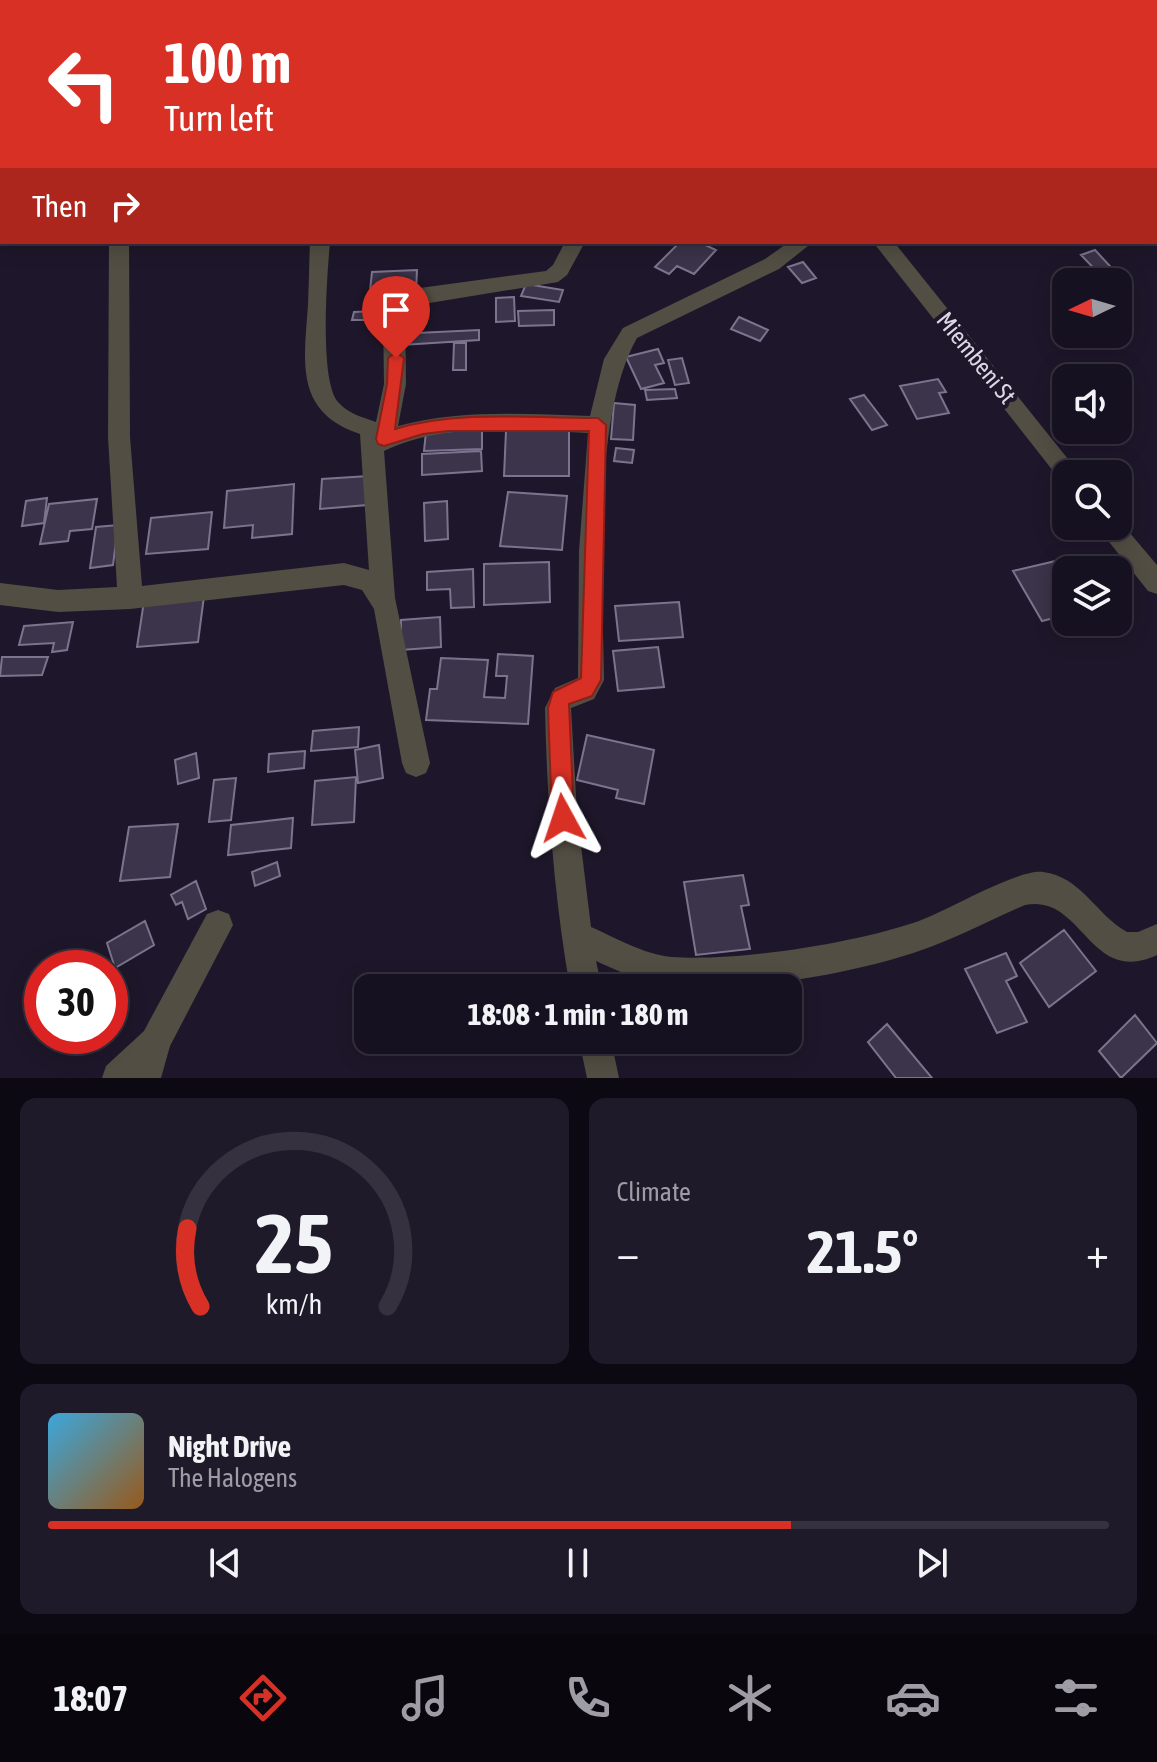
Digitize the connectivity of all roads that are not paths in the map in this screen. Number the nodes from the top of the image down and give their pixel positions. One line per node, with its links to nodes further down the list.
1 (119, 244): 13 (street)
2 (320, 244): 7 (street)
3 (574, 244): 7 (street)
4 (800, 244): 6 (street)
5 (885, 244): 8 (street, Miembeni St)
6 (598, 425): 7 (street); 17 (street)
7 (379, 443): 14 (street)
8 (1058, 460)
9 (1129, 540): 10 (street)
10 (1146, 552): 11 (street)
11 (1157, 583)
12 (0, 594): 13 (street)
13 (130, 598): 14 (street)
14 (383, 601): 15 (street)
15 (416, 763)
16 (218, 925): 20 (street)
17 (576, 936): 18 (street); 19 (street)
18 (1157, 939)
19 (583, 974)
20 (156, 1041): 22 (street); 23 (street)
21 (598, 1054): 24 (street)
22 (118, 1078)
23 (145, 1078)
24 (603, 1078)

